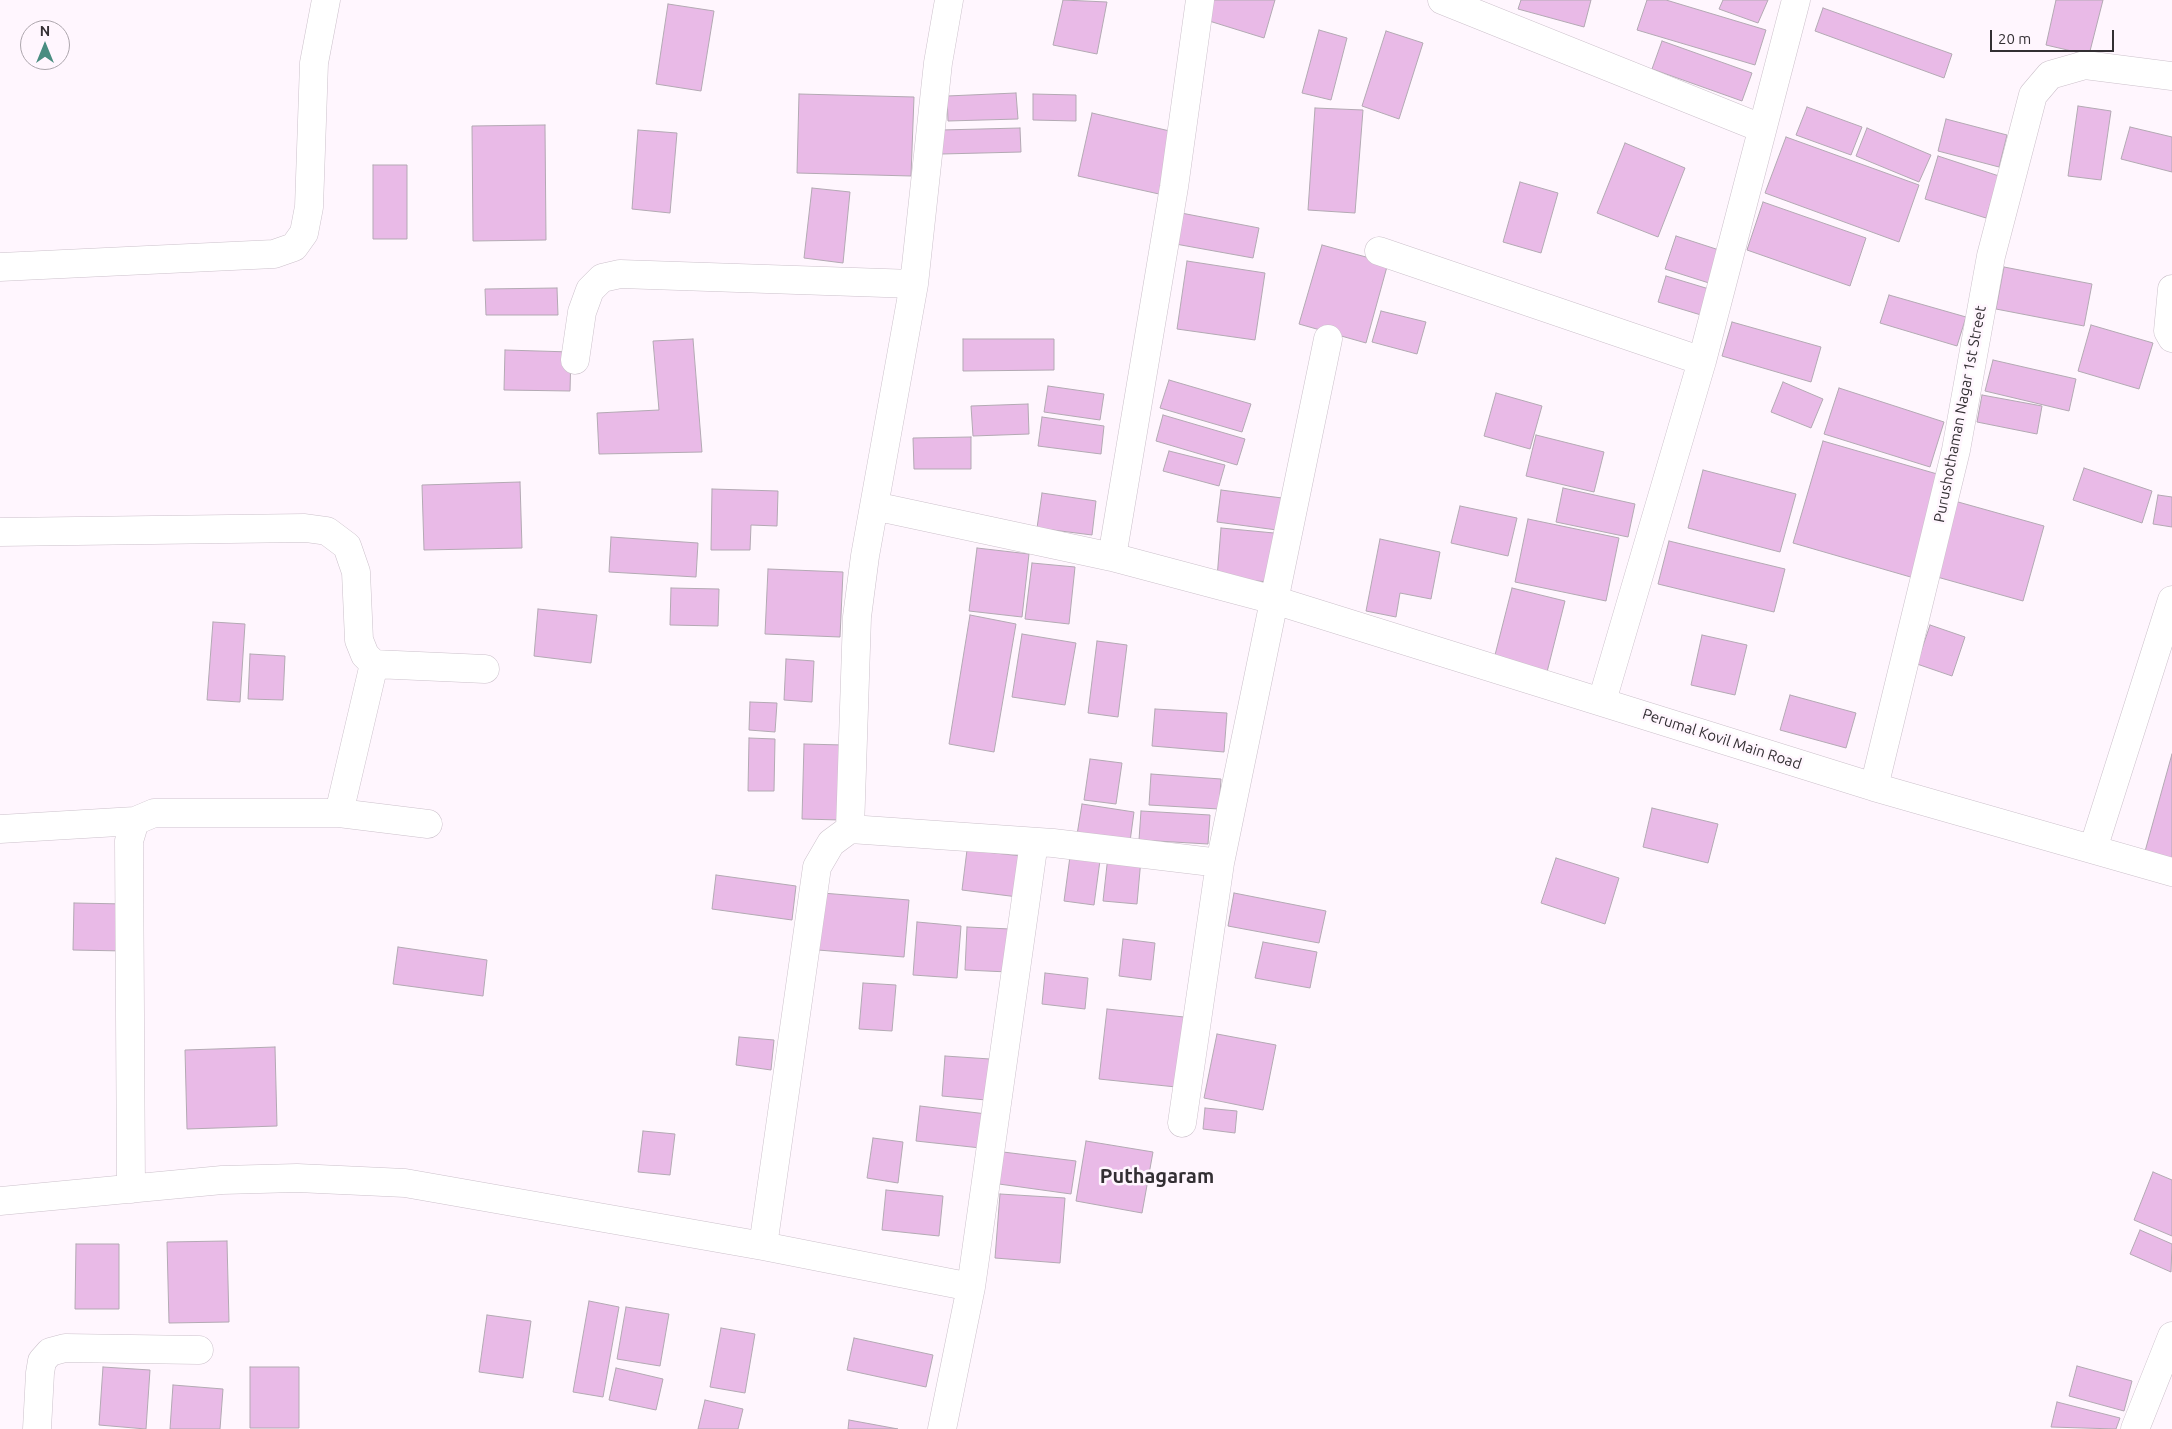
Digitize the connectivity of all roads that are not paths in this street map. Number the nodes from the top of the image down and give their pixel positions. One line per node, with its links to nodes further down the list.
1 (326, 0): 9 (street)
2 (949, 0): 10 (street)
3 (1200, 0): 18 (street)
4 (1442, 0): 7 (street)
5 (1796, 0): 7 (street)
6 (2172, 76): 24 (street, Purushothaman Nagar 1st Street)
7 (1761, 128): 15 (street)
8 (1379, 251): 15 (street)
9 (0, 266)
10 (914, 284): 14 (street); 16 (street)
11 (2172, 289): 12 (street)
12 (2172, 338)
13 (1328, 339): 19 (street)
14 (575, 360)
15 (1702, 361): 23 (street)
16 (874, 506): 18 (street, Perumal Kovil Main Road); 29 (street)
17 (0, 532): 21 (street)
18 (1112, 557): 19 (street, Perumal Kovil Main Road)
19 (1274, 600): 23 (street, Perumal Kovil Main Road); 32 (street)
20 (2172, 600): 31 (street)
21 (374, 664): 22 (street); 25 (street)
22 (485, 670)
23 (1602, 701): 24 (street, Perumal Kovil Main Road)
24 (1874, 787): 31 (street, Perumal Kovil Main Road)
25 (339, 813): 26 (street); 27 (street)
26 (135, 821): 28 (street); 35 (street)
27 (428, 824)
28 (0, 829)
29 (850, 829): 30 (street); 37 (street)
30 (1034, 842): 32 (street); 38 (street)
31 (2093, 849): 33 (street, Perumal Kovil Main Road)
32 (1220, 863): 34 (street)
33 (2172, 872)
34 (1182, 1123)
35 (131, 1189): 36 (street); 37 (street)
36 (0, 1200)
37 (763, 1246): 38 (street)
38 (972, 1287): 42 (street)
39 (2172, 1336): 43 (street)
40 (199, 1350): 41 (street)
41 (37, 1429)
42 (942, 1429)
43 (2135, 1429)

